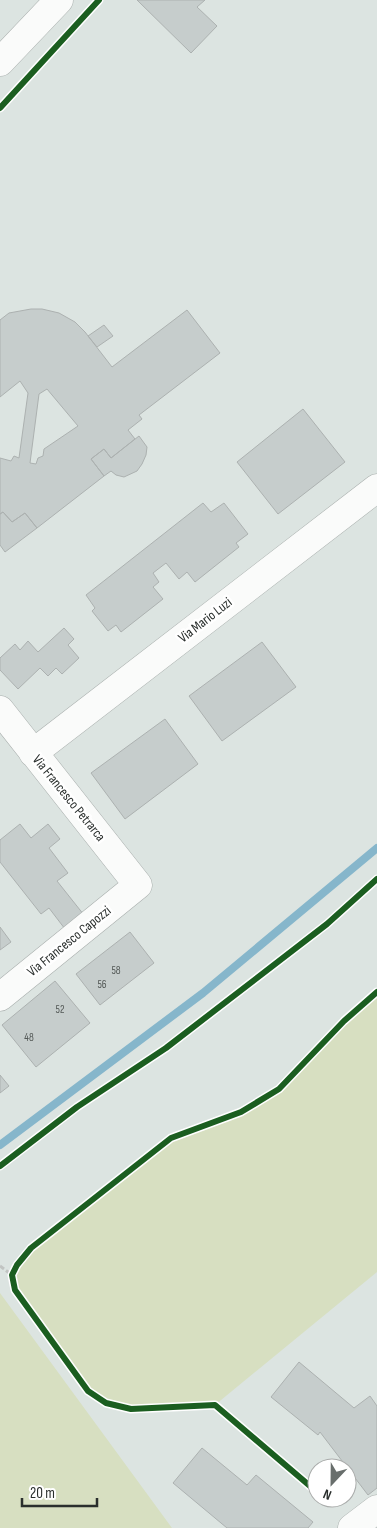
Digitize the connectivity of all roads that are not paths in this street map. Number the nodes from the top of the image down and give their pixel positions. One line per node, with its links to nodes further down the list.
1 (59, 0): 2 (street)
2 (0, 62)
3 (377, 488): 5 (street, Via Mario Luzi)
4 (1, 714): 5 (street, Via Francesco Petrarca)
5 (33, 753): 6 (street, Via Francesco Petrarca)
6 (138, 885): 7 (street, Via Francesco Capozzi)
7 (0, 997)
8 (377, 1509): 9 (street)
9 (355, 1527)

